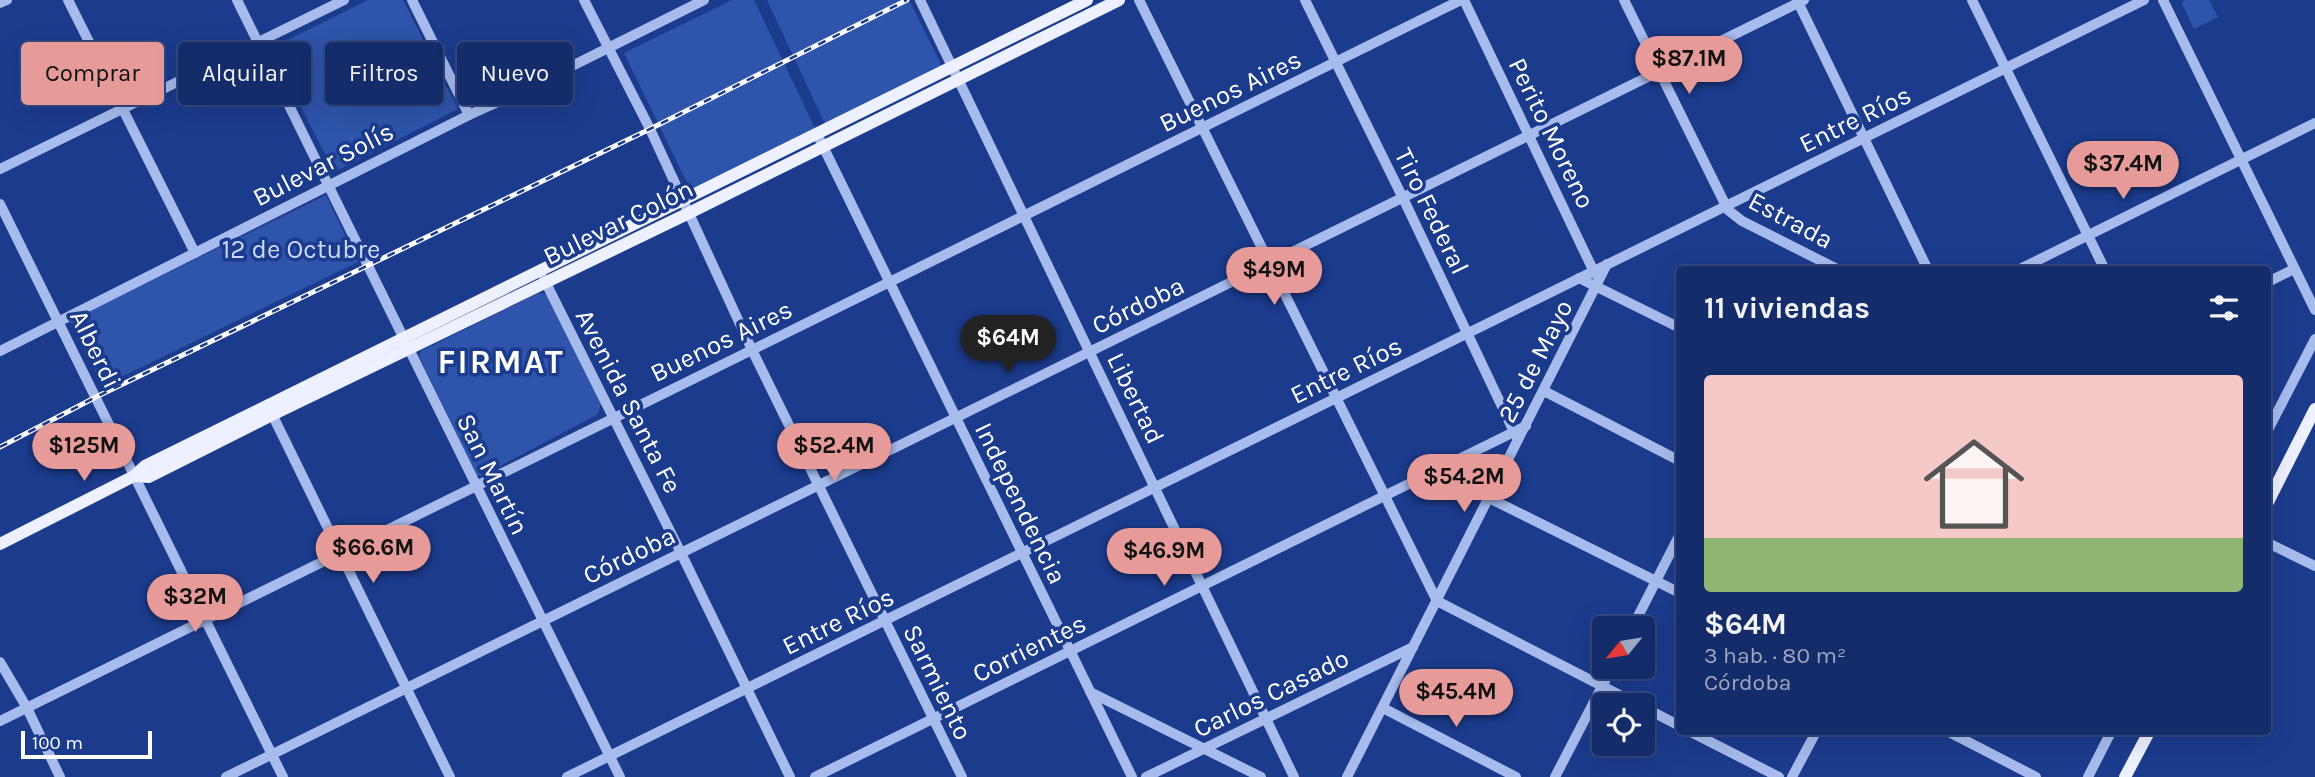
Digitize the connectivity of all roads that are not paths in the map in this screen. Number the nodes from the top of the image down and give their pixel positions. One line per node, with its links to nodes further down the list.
1 (7, 0): 19 (street)
2 (68, 0): 30 (street)
3 (237, 0): 20 (street, San Martín)
4 (344, 0): 21 (street)
5 (412, 0): 31 (street)
6 (584, 0): 22 (street, Sarmiento)
7 (704, 0): 22 (street, Bulevar Solís)
8 (920, 0): 24 (street, Libertad)
9 (1087, 0): 24 (main road, Bulevar Colón)
10 (1119, 0): 27 (main road, Bulevar Colón)
11 (1139, 0): 33 (street)
12 (1306, 0): 23 (street, Tiro Federal)
13 (1462, 0): 23 (street, Buenos Aires); 34 (street, Perito Moreno)
14 (1624, 0): 26 (street)
15 (1972, 0): 25 (street)
16 (2144, 0): 25 (street, Entre Ríos)
17 (2163, 0): 37 (street)
18 (1800, 1): 26 (street, Córdoba); 35 (street)
19 (0, 3)
20 (257, 42)
21 (259, 42)
22 (609, 47): 31 (street, Bulevar Solís); 41 (street, Sarmiento)
23 (1335, 62): 33 (street, Buenos Aires); 40 (street, Tiro Federal)
24 (953, 66): 27 (street, Libertad); 36 (main road, Bulevar Colón)
25 (2006, 68): 35 (street, Entre Ríos); 46 (street)
26 (1659, 71): 34 (street, Córdoba); 43 (street)
27 (959, 79): 36 (main road, Bulevar Colón); 45 (street, Libertad)
28 (178, 82): 30 (street)
29 (288, 105): 39 (street, San Martín)
30 (122, 109): 38 (street); 47 (street)
31 (469, 114): 39 (street, Bulevar Solís)
32 (2315, 122): 37 (street)
33 (1202, 127): 45 (street, Buenos Aires); 48 (street)
34 (1530, 135): 40 (street, Córdoba); 55 (street, Perito Moreno)
35 (1865, 138): 43 (street, Entre Ríos); 51 (street)
36 (819, 140): 41 (main road, Bulevar Colón); 44 (main road, Bulevar Colón); 59 (street, Independencia)
37 (2241, 159): 46 (street); 54 (street)
38 (0, 169)
39 (328, 186): 47 (street, Bulevar Solís); 66 (street, San Martín)
40 (1403, 198): 48 (street, Córdoba); 64 (street, Tiro Federal)
41 (683, 200): 44 (street, Sarmiento); 56 (main road, Bulevar Colón)
42 (0, 204): 62 (street, Alberdi)
43 (1726, 206): 49 (street, Entre Ríos); 50 (street, Estrada)
44 (690, 214): 56 (main road, Bulevar Colón); 67 (street, Sarmiento)
45 (1025, 215): 59 (street, Buenos Aires); 69 (street, Libertad)
46 (2088, 236): 52 (street); 53 (street)
47 (195, 253): 62 (street, Bulevar Solís)
48 (1270, 264): 69 (street, Córdoba); 71 (street)
49 (1608, 264): 55 (street, Entre Ríos); 60 (street, 25 de Mayo)
50 (1818, 265)
51 (1926, 266)
52 (2026, 266)
53 (2103, 266)
54 (2294, 269): 58 (street); 61 (street)
55 (1595, 270): 57 (street, Entre Ríos); 60 (street, Perito Moreno)
56 (543, 277): 66 (main road, Bulevar Colón); 74 (street, Avenida Santa Fe)
57 (1579, 278): 60 (street); 64 (street, Entre Ríos)
58 (2271, 280)
59 (889, 282): 67 (street, Buenos Aires); 75 (street, Independencia)
60 (1596, 286): 63 (street); 70 (street, 25 de Mayo)
61 (2315, 310)
62 (59, 322): 68 (street, Bulevar Solís); 79 (street, Alberdi)
63 (1676, 326)
64 (1467, 333): 71 (street, Entre Ríos); 77 (street, Tiro Federal)
65 (2315, 339): 76 (street)
66 (405, 344): 72 (main road, Bulevar Colón); 81 (street, San Martín)
67 (752, 350): 74 (street, Buenos Aires); 80 (street, Sarmiento)
68 (0, 351)
69 (1090, 352): 75 (street, Córdoba); 82 (street, Libertad)
70 (1544, 391): 77 (street, 25 de Mayo); 78 (street)
71 (1336, 398): 82 (street, Entre Ríos); 83 (street)
72 (270, 410): 79 (main road, Bulevar Colón); 89 (street)
73 (2315, 410): 84 (main road)
74 (614, 418): 81 (street, Buenos Aires); 90 (street, Avenida Santa Fe)
75 (956, 418): 80 (street, Córdoba); 91 (street, Independencia)
76 (2271, 424)
77 (1516, 437): 83 (street, Corrientes); 85 (street, 25 de Mayo)
78 (1676, 459)
79 (134, 476): 87 (main road, Bulevar Colón); 98 (street, Alberdi)
80 (818, 485): 90 (street, Córdoba); 100 (street, Sarmiento)
81 (476, 486): 89 (street, Buenos Aires); 99 (street, San Martín)
82 (1155, 488): 91 (street, Entre Ríos); 94 (street, Libertad)
83 (1385, 496): 94 (street, Corrientes); 96 (street)
84 (2271, 496)
85 (1489, 498): 93 (street); 96 (street, 25 de Mayo)
86 (1676, 542): 93 (street)
87 (0, 544)
88 (2271, 544): 92 (street)
89 (340, 552): 98 (street, Buenos Aires); 106 (street)
90 (681, 553): 99 (street, Córdoba); 107 (street, Avenida Santa Fe)
91 (1022, 553): 100 (street, Entre Ríos); 102 (street, Independencia)
92 (2315, 566)
93 (1656, 581): 95 (street); 97 (street)
94 (1202, 586): 102 (street, Corrientes); 114 (street, Libertad)
95 (1676, 591)
96 (1437, 601): 101 (street, 25 de Mayo); 105 (street)
97 (1638, 616)
98 (205, 620): 110 (street, Buenos Aires); 123 (street, Alberdi)
99 (542, 621): 106 (street, Córdoba); 124 (street, San Martín)
100 (885, 621): 107 (street, Entre Ríos); 113 (street, Sarmiento)
101 (1414, 647): 111 (street, 25 de Mayo); 114 (street, Carlos Casado)
102 (1070, 651): 108 (street, Independencia); 113 (street, Corrientes)
103 (0, 662): 110 (street)
104 (1606, 679): 105 (street)
105 (1602, 686): 109 (street); 140 (street)
106 (406, 687): 123 (street, Córdoba); 128 (street)
107 (747, 688): 124 (street, Entre Ríos); 131 (street, Avenida Santa Fe)
108 (1090, 692): 122 (street); 134 (street, Independencia)
109 (1616, 693)
110 (27, 708): 115 (street, Buenos Aires); 125 (street)
111 (1383, 708): 138 (street, 25 de Mayo); 139 (street)
112 (1655, 713): 116 (street)
113 (933, 719): 132 (street, Corrientes); 133 (street, Sarmiento)
114 (1266, 719): 122 (street, Carlos Casado); 137 (street, Libertad)
115 (0, 721)
116 (1676, 724)
117 (1696, 735): 141 (street)
118 (1814, 735): 142 (street)
119 (1955, 735): 143 (street)
120 (2109, 735): 144 (street)
121 (2147, 735): 145 (main road)
122 (1205, 748): 135 (street, Carlos Casado); 136 (street)
123 (272, 755): 126 (street, Córdoba); 127 (street, Alberdi)
124 (610, 756): 129 (street, Entre Ríos); 130 (street, San Martín)
125 (60, 777)
126 (226, 777)
127 (283, 777)
128 (450, 777)
129 (567, 777)
130 (620, 777)
131 (790, 777)
132 (815, 777)
133 (962, 777)
134 (1132, 777)
135 (1146, 777)
136 (1261, 777)
137 (1294, 777)
138 (1347, 777)
139 (1516, 777)
140 (1555, 777)
141 (1779, 777)
142 (1793, 777)
143 (2036, 777)
144 (2088, 777)
145 (2125, 777)

